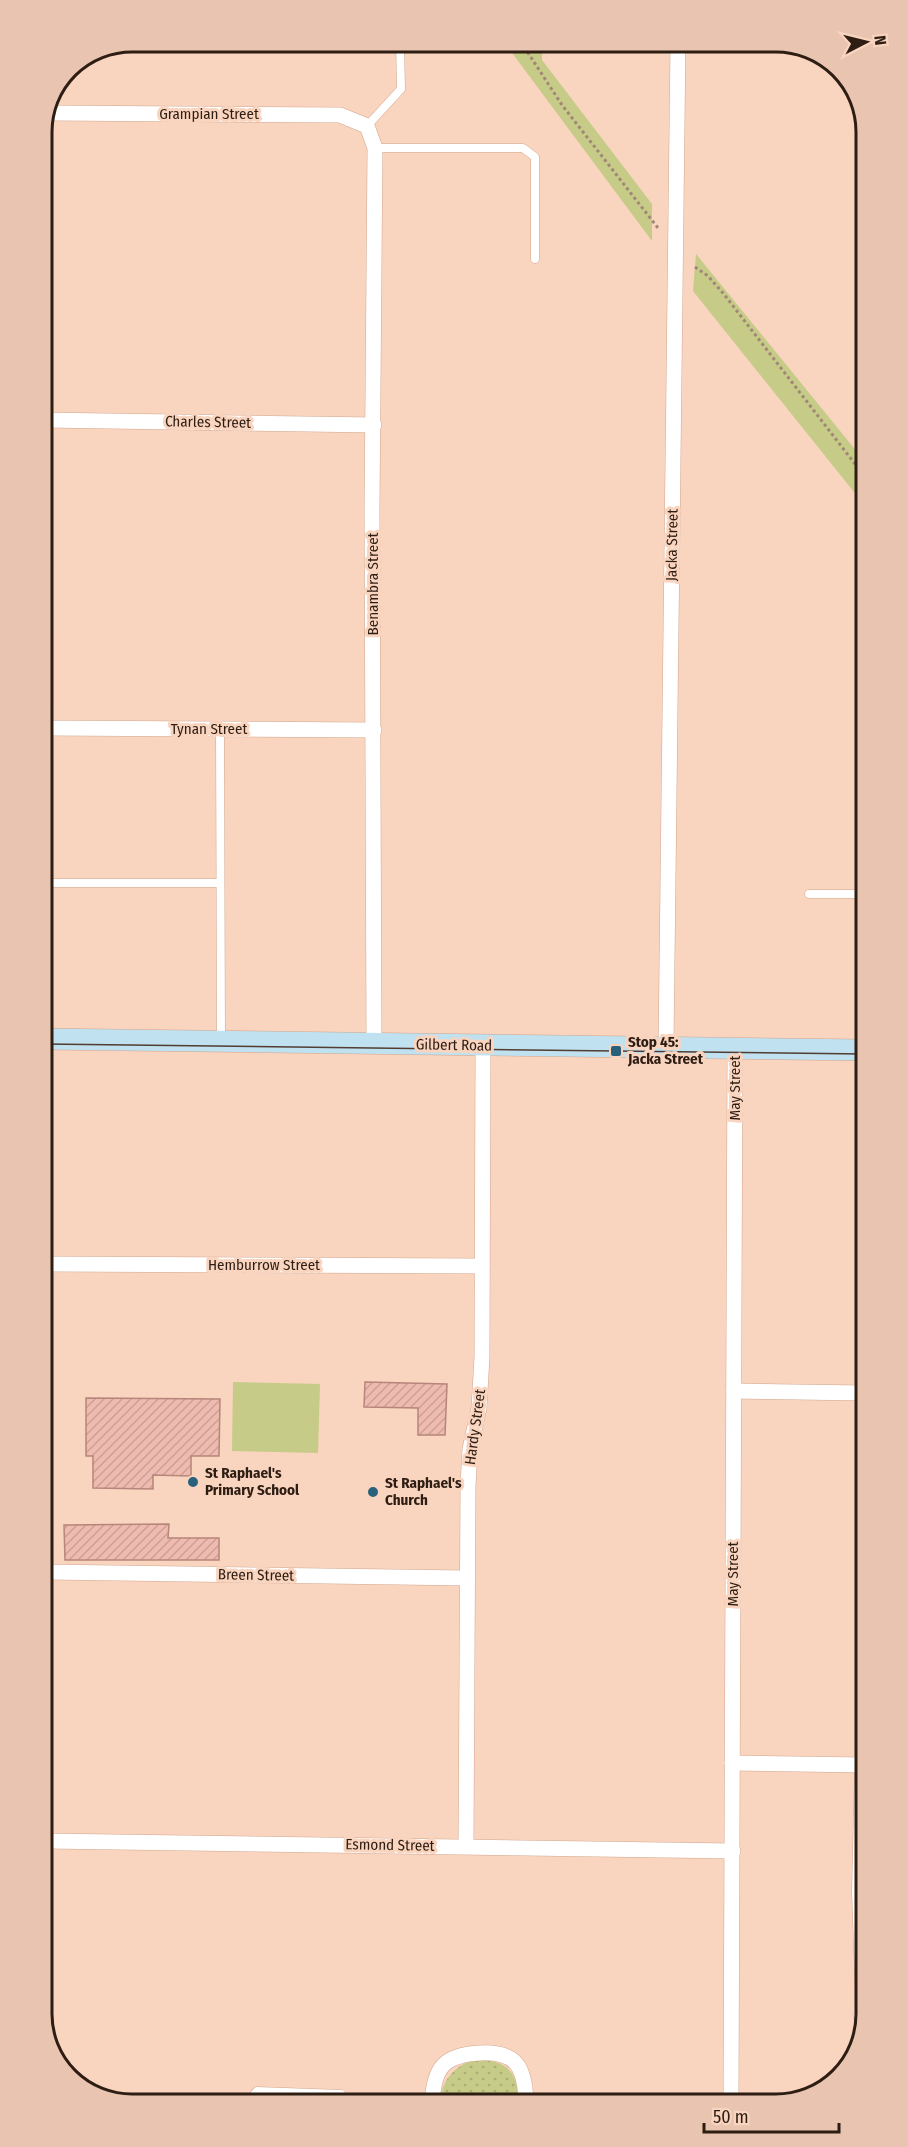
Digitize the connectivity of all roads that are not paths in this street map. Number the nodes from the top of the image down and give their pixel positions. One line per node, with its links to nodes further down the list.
1 (400, 52): 4 (lane)
2 (678, 53): 20 (street, Jacka Street)
3 (55, 113): 4 (street, Grampian Street)
4 (367, 126): 5 (street, Benambra Street)
5 (375, 148): 6 (lane); 8 (street, Benambra Street)
6 (535, 259)
7 (53, 420): 8 (street, Charles Street)
8 (374, 425): 11 (street, Benambra Street)
9 (53, 728): 10 (street, Tynan Street)
10 (220, 730): 11 (street, Tynan Street); 13 (lane)
11 (374, 730): 18 (street, Benambra Street)
12 (53, 883): 13 (lane)
13 (220, 883): 17 (lane)
14 (809, 894): 15 (lane)
15 (856, 894)
16 (53, 1039): 17 (street, Gilbert Road)
17 (221, 1041): 18 (street, Gilbert Road)
18 (374, 1044): 19 (street, Gilbert Road)
19 (483, 1045): 20 (street, Gilbert Road); 24 (street, Hardy Street)
20 (666, 1047): 21 (street, Gilbert Road)
21 (735, 1048): 22 (street, Gilbert Road); 25 (street, May Street)
22 (856, 1050)
23 (52, 1264): 24 (street, Hemburrow Street)
24 (482, 1266): 28 (street, Hardy Street)
25 (734, 1391): 26 (street); 29 (street, May Street)
26 (856, 1393)
27 (52, 1572): 28 (street, Breen Street)
28 (467, 1578): 32 (street, Hardy Street)
29 (732, 1763): 30 (street); 33 (street, May Street)
30 (856, 1764)
31 (52, 1841): 32 (street, Esmond Street)
32 (466, 1846): 33 (street, Esmond Street)
33 (733, 1851): 38 (street, May Street)
34 (254, 2094): 35 (lane)
35 (341, 2094)
36 (434, 2094): 37 (street)
37 (526, 2094)
38 (731, 2094)

